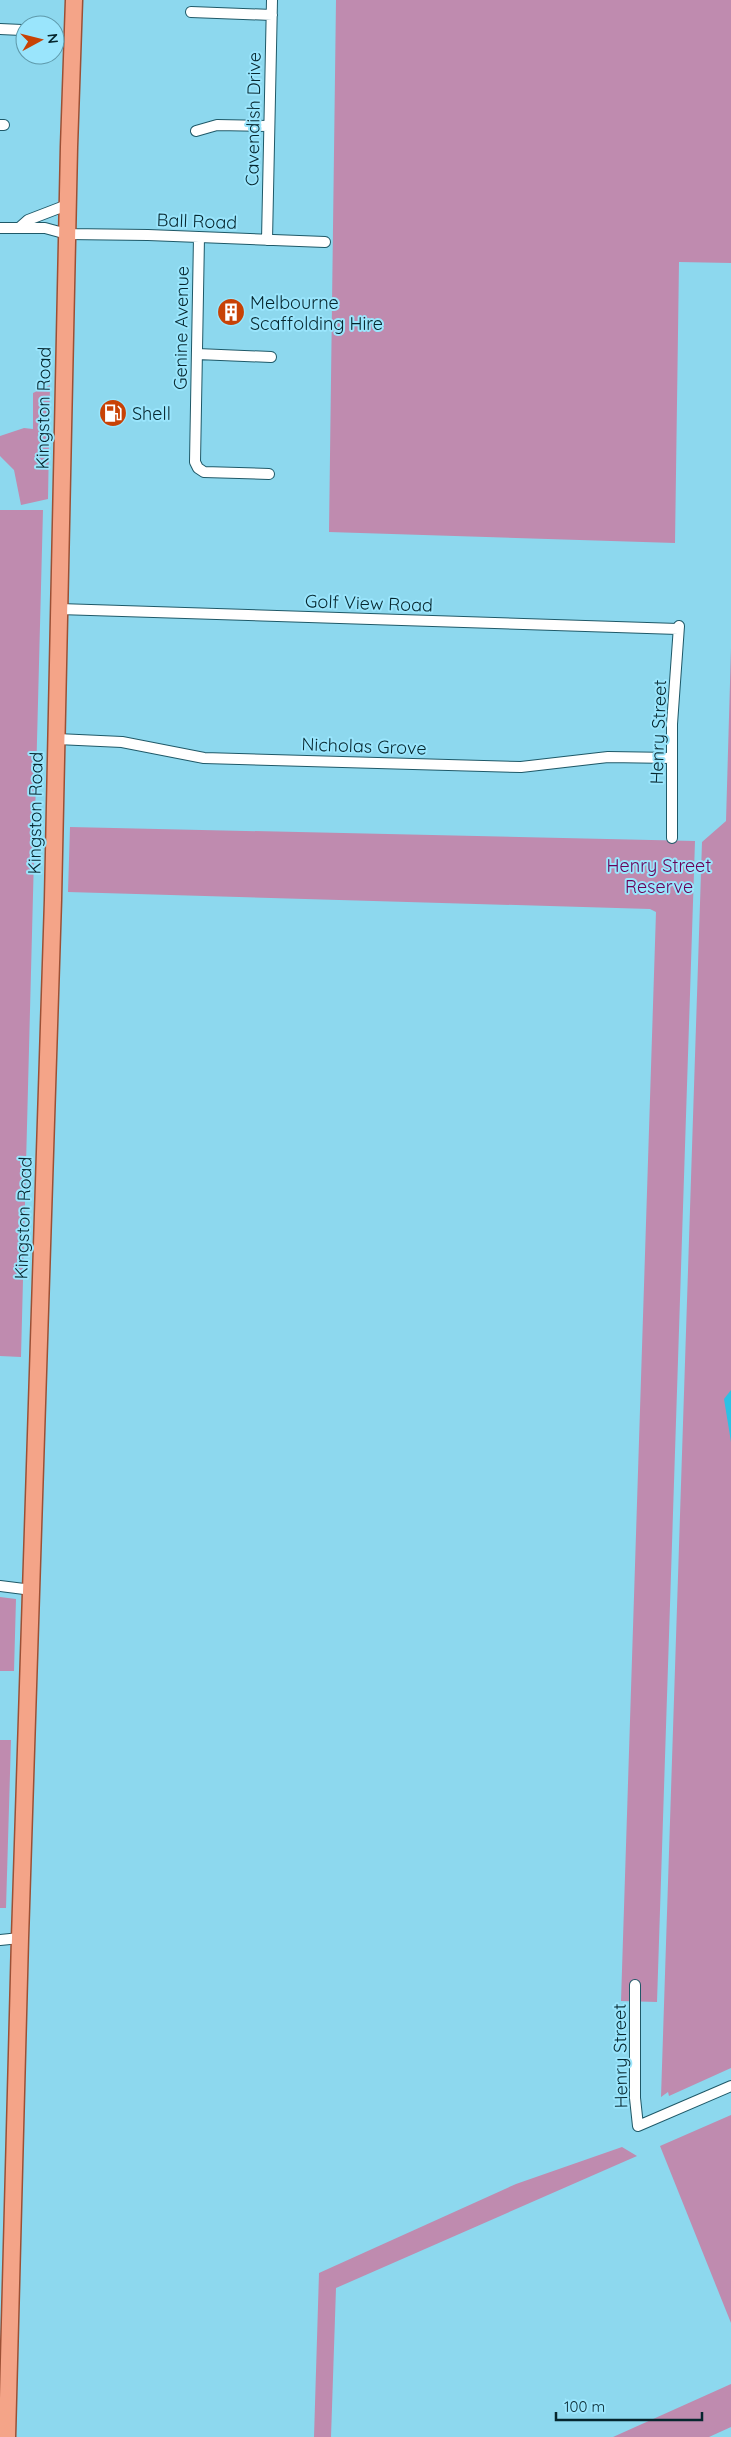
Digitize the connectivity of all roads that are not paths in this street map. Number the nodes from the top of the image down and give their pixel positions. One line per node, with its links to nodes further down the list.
1 (74, 0): 9 (main road, Kingston Road)
2 (272, 0): 4 (street, Cavendish Drive)
3 (190, 12): 4 (street)
4 (272, 15): 7 (street, Cavendish Drive)
5 (0, 29): 6 (street)
6 (15, 30)
7 (269, 126): 8 (street); 14 (street, Cavendish Drive)
8 (196, 130)
9 (68, 205): 11 (street); 12 (main road, Kingston Road)
10 (0, 228): 11 (street, Ball Road)
11 (19, 228): 12 (street, Ball Road)
12 (67, 234): 13 (street, Ball Road); 19 (main road, Kingston Road)
13 (199, 237): 14 (street, Ball Road); 16 (street, Genine Avenue)
14 (267, 240): 15 (street, Ball Road)
15 (325, 242)
16 (197, 354): 17 (street); 18 (street, Genine Avenue)
17 (271, 357)
18 (269, 474)
19 (59, 609): 20 (street, Golf View Road); 21 (main road, Kingston Road)
20 (678, 628): 22 (street, Henry Street)
21 (57, 739): 22 (street, Nicholas Grove); 25 (main road, Kingston Road)
22 (672, 758): 23 (street, Henry Street)
23 (672, 838)
24 (0, 1586): 25 (street)
25 (32, 1590): 26 (main road, Kingston Road)
26 (20, 1938): 27 (street); 30 (main road, Kingston Road)
27 (0, 1940)
28 (636, 1985): 29 (street, Henry Street)
29 (731, 2086)
30 (7, 2437)

